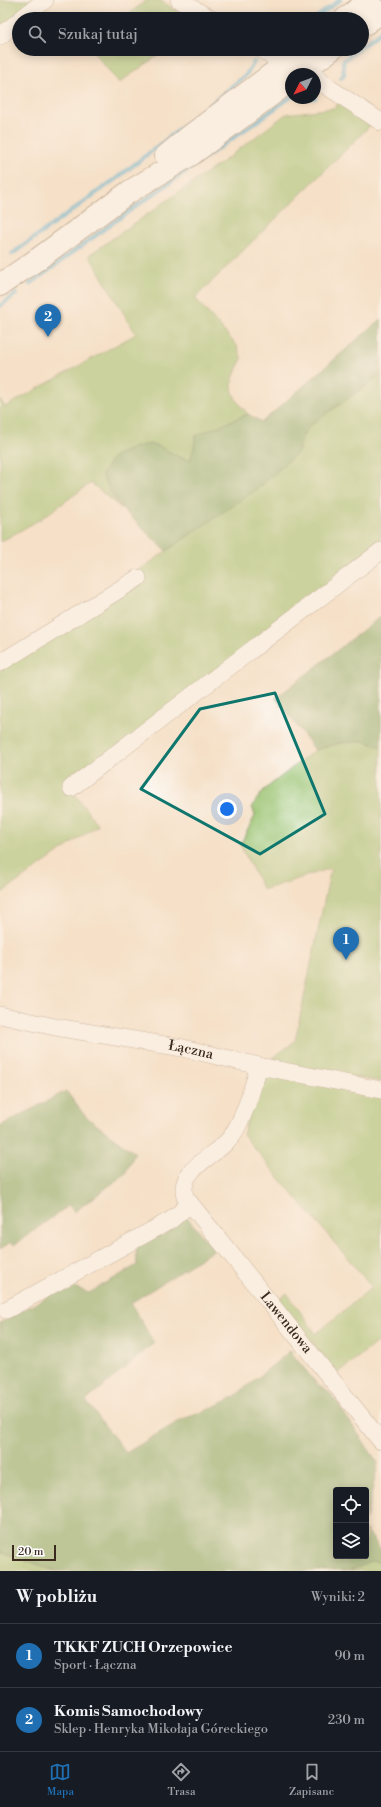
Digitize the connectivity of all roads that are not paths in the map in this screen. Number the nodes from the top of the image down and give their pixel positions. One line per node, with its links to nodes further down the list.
1 (45, 0): 4 (street)
2 (179, 0): 5 (street)
3 (370, 0): 6 (main road)
4 (30, 12)
5 (199, 12)
6 (354, 12)
7 (381, 12): 8 (main road)
8 (369, 21)
9 (12, 26): 10 (street)
10 (0, 36)
11 (273, 56): 13 (street)
12 (320, 56): 13 (main road)
13 (300, 68)
14 (285, 77): 17 (main road)
15 (321, 82): 16 (street)
16 (378, 116)
17 (0, 285)
18 (381, 551): 21 (street)
19 (138, 578): 20 (street)
20 (0, 663)
21 (71, 788)
22 (0, 1015): 23 (street, Łączna)
23 (259, 1066): 24 (street, Łączna); 25 (street, Lawendowa)
24 (381, 1090)
25 (190, 1204): 26 (street); 27 (street, Lawendowa)
26 (6, 1310)
27 (381, 1442)

